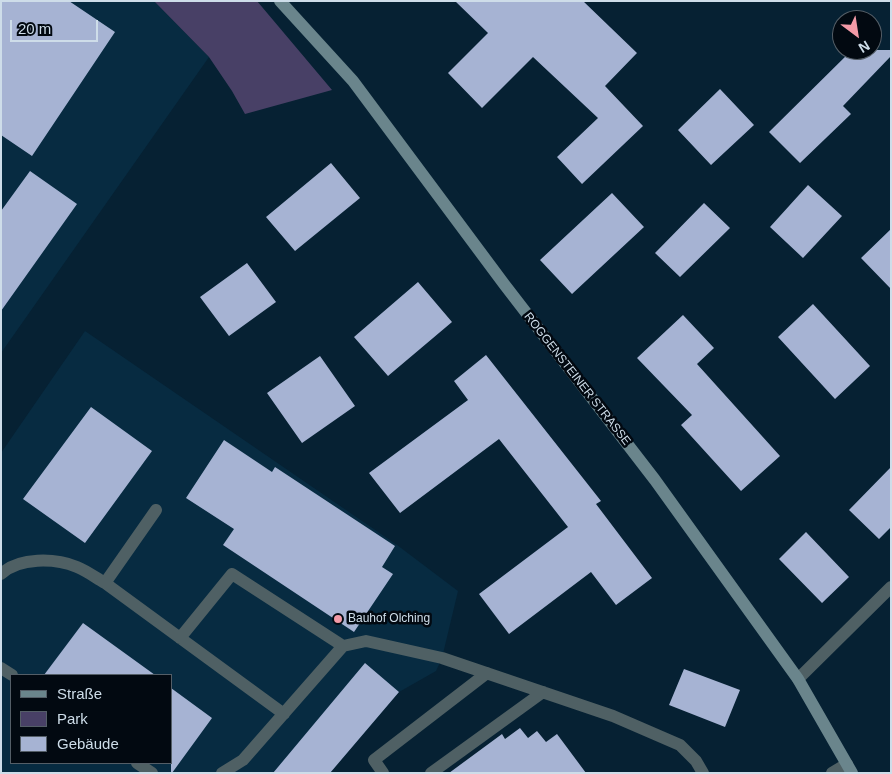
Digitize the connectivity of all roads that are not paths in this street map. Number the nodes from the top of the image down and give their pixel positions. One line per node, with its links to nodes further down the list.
1 (280, 1): 9 (main road, ROGGENSTEINER STRASSE)
2 (156, 510): 4 (street)
3 (1, 574): 4 (street)
4 (105, 583): 6 (street)
5 (891, 587): 9 (street)
6 (180, 638): 7 (street); 11 (street)
7 (343, 646): 8 (street); 11 (street)
8 (487, 673): 10 (street); 16 (street)
9 (798, 679): 13 (main road, ROGGENSTEINER STRASSE)
10 (543, 692): 17 (street); 18 (street)
11 (284, 714): 15 (street)
12 (138, 764): 14 (street)
13 (850, 769): 19 (street)
14 (152, 773)
15 (222, 773)
16 (383, 773)
17 (431, 773)
18 (703, 773)
19 (832, 773)

